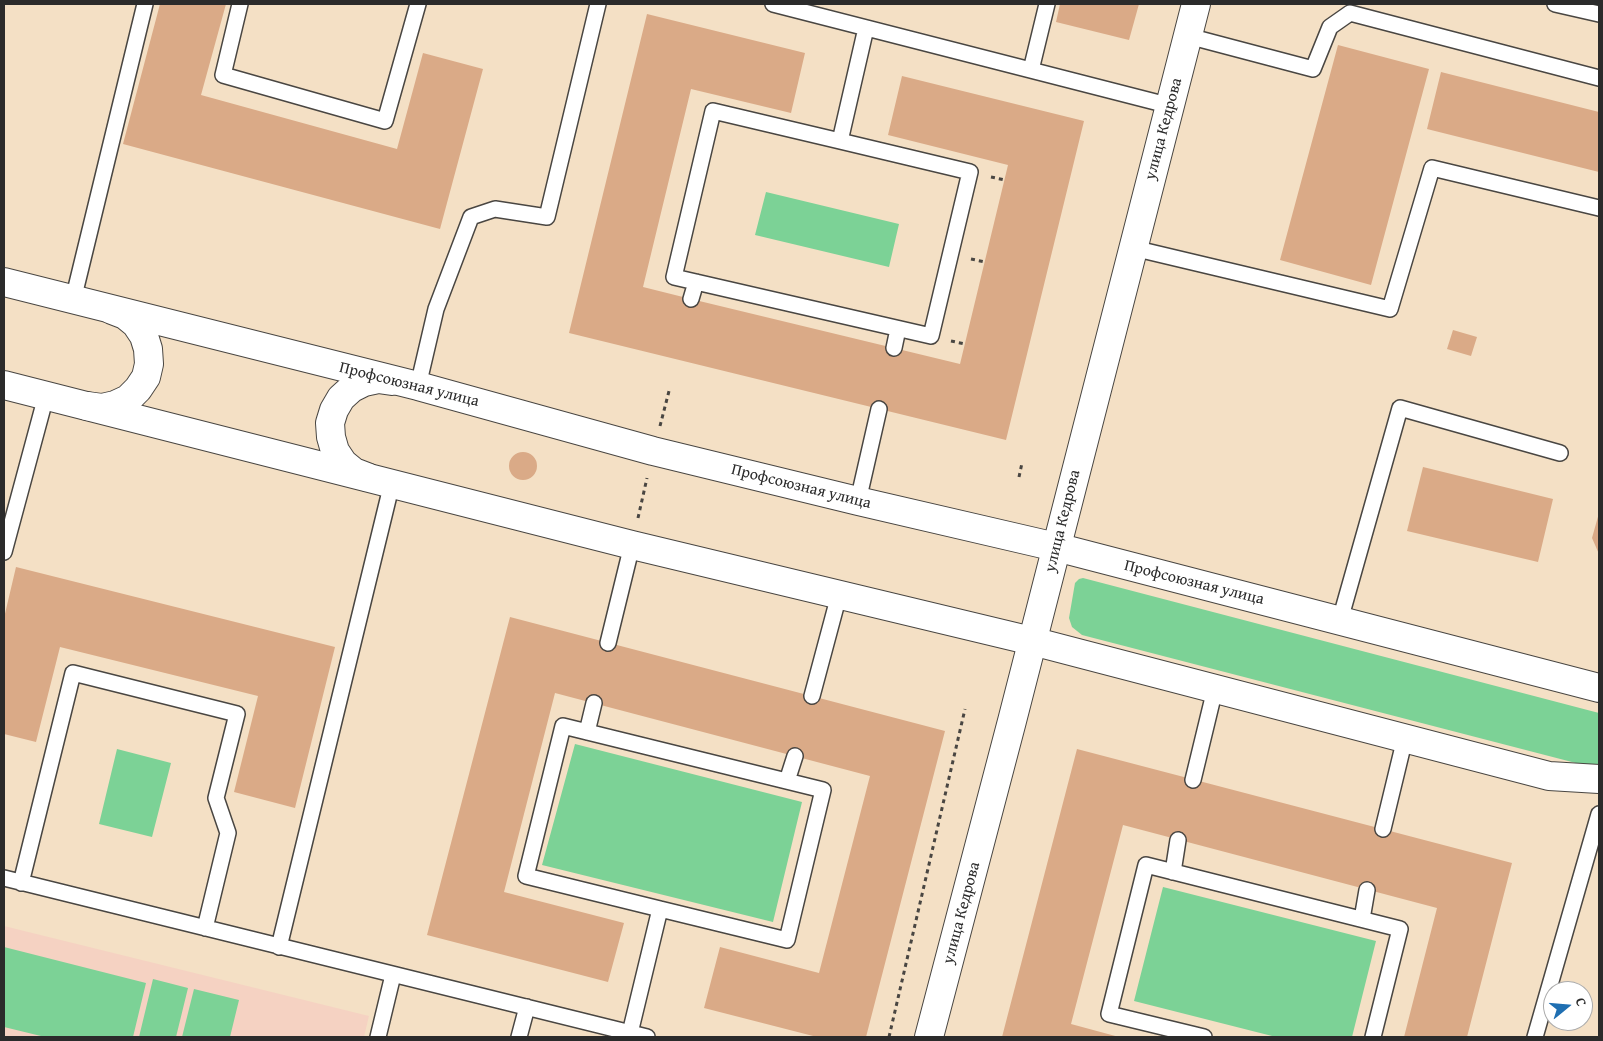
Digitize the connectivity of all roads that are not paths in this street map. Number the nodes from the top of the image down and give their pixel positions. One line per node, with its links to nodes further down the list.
1 (145, 4): 22 (lane)
2 (240, 4): 3 (lane)
3 (418, 4)
4 (598, 4): 26 (lane)
5 (773, 4): 9 (lane)
6 (1047, 4): 13 (lane)
7 (1196, 4): 12 (main road, улица Кедрова)
8 (1555, 4): 10 (lane)
9 (797, 7): 11 (lane)
10 (1599, 14)
11 (866, 28): 13 (lane); 16 (lane)
12 (1188, 36): 14 (lane); 15 (main road, улица Кедрова)
13 (1031, 70): 15 (lane)
14 (1599, 78)
15 (1171, 106): 18 (main road, улица Кедрова)
16 (840, 141): 20 (lane); 24 (lane)
17 (1599, 208): 18 (lane)
18 (1133, 248): 35 (main road, улица Кедрова)
19 (4, 282): 22 (main road, Профсоюзная улица)
20 (696, 282): 21 (lane); 24 (lane)
21 (691, 299)
22 (74, 300): 23 (main road, Профсоюзная улица)
23 (112, 310): 26 (main road, Профсоюзная улица); 29 (main road)
24 (898, 329): 25 (lane)
25 (894, 348)
26 (405, 384): 32 (main road); 33 (main road, Профсоюзная улица)
27 (4, 385): 28 (main road)
28 (46, 396): 29 (main road); 36 (lane)
29 (87, 406): 32 (main road)
30 (879, 409): 33 (lane)
31 (1560, 453): 38 (lane)
32 (380, 480): 34 (main road); 61 (lane)
33 (858, 501): 35 (main road, Профсоюзная улица)
34 (632, 545): 37 (main road); 40 (lane)
35 (1056, 547): 38 (main road, Профсоюзная улица); 39 (main road, улица Кедрова)
36 (4, 552)
37 (839, 595): 39 (main road); 43 (lane)
38 (1340, 620): 41 (main road, Профсоюзная улица)
39 (1032, 641): 42 (main road); 68 (main road, улица Кедрова)
40 (608, 643)
41 (1599, 688)
42 (1215, 689): 46 (main road); 49 (lane)
43 (812, 696)
44 (594, 703): 45 (lane)
45 (587, 732): 50 (lane); 58 (lane)
46 (1405, 738): 48 (main road); 52 (lane)
47 (795, 756): 50 (lane)
48 (1599, 779)
49 (1193, 780)
50 (787, 781): 58 (lane)
51 (1599, 814): 71 (lane)
52 (1383, 829)
53 (1178, 840): 54 (lane)
54 (1173, 872): 59 (lane); 69 (lane)
55 (4, 878): 56 (lane)
56 (21, 882): 60 (lane); 60 (lane)
57 (1367, 890): 59 (lane)
58 (660, 909): 64 (lane)
59 (1362, 919): 70 (lane)
60 (204, 928): 61 (lane)
61 (279, 947): 62 (lane)
62 (393, 975): 63 (lane); 65 (lane)
63 (527, 1007): 64 (lane); 66 (lane)
64 (630, 1033): 67 (lane)
65 (378, 1037)
66 (519, 1037)
67 (647, 1037)
68 (929, 1037)
69 (1204, 1037)
70 (1373, 1037)
71 (1535, 1037)

